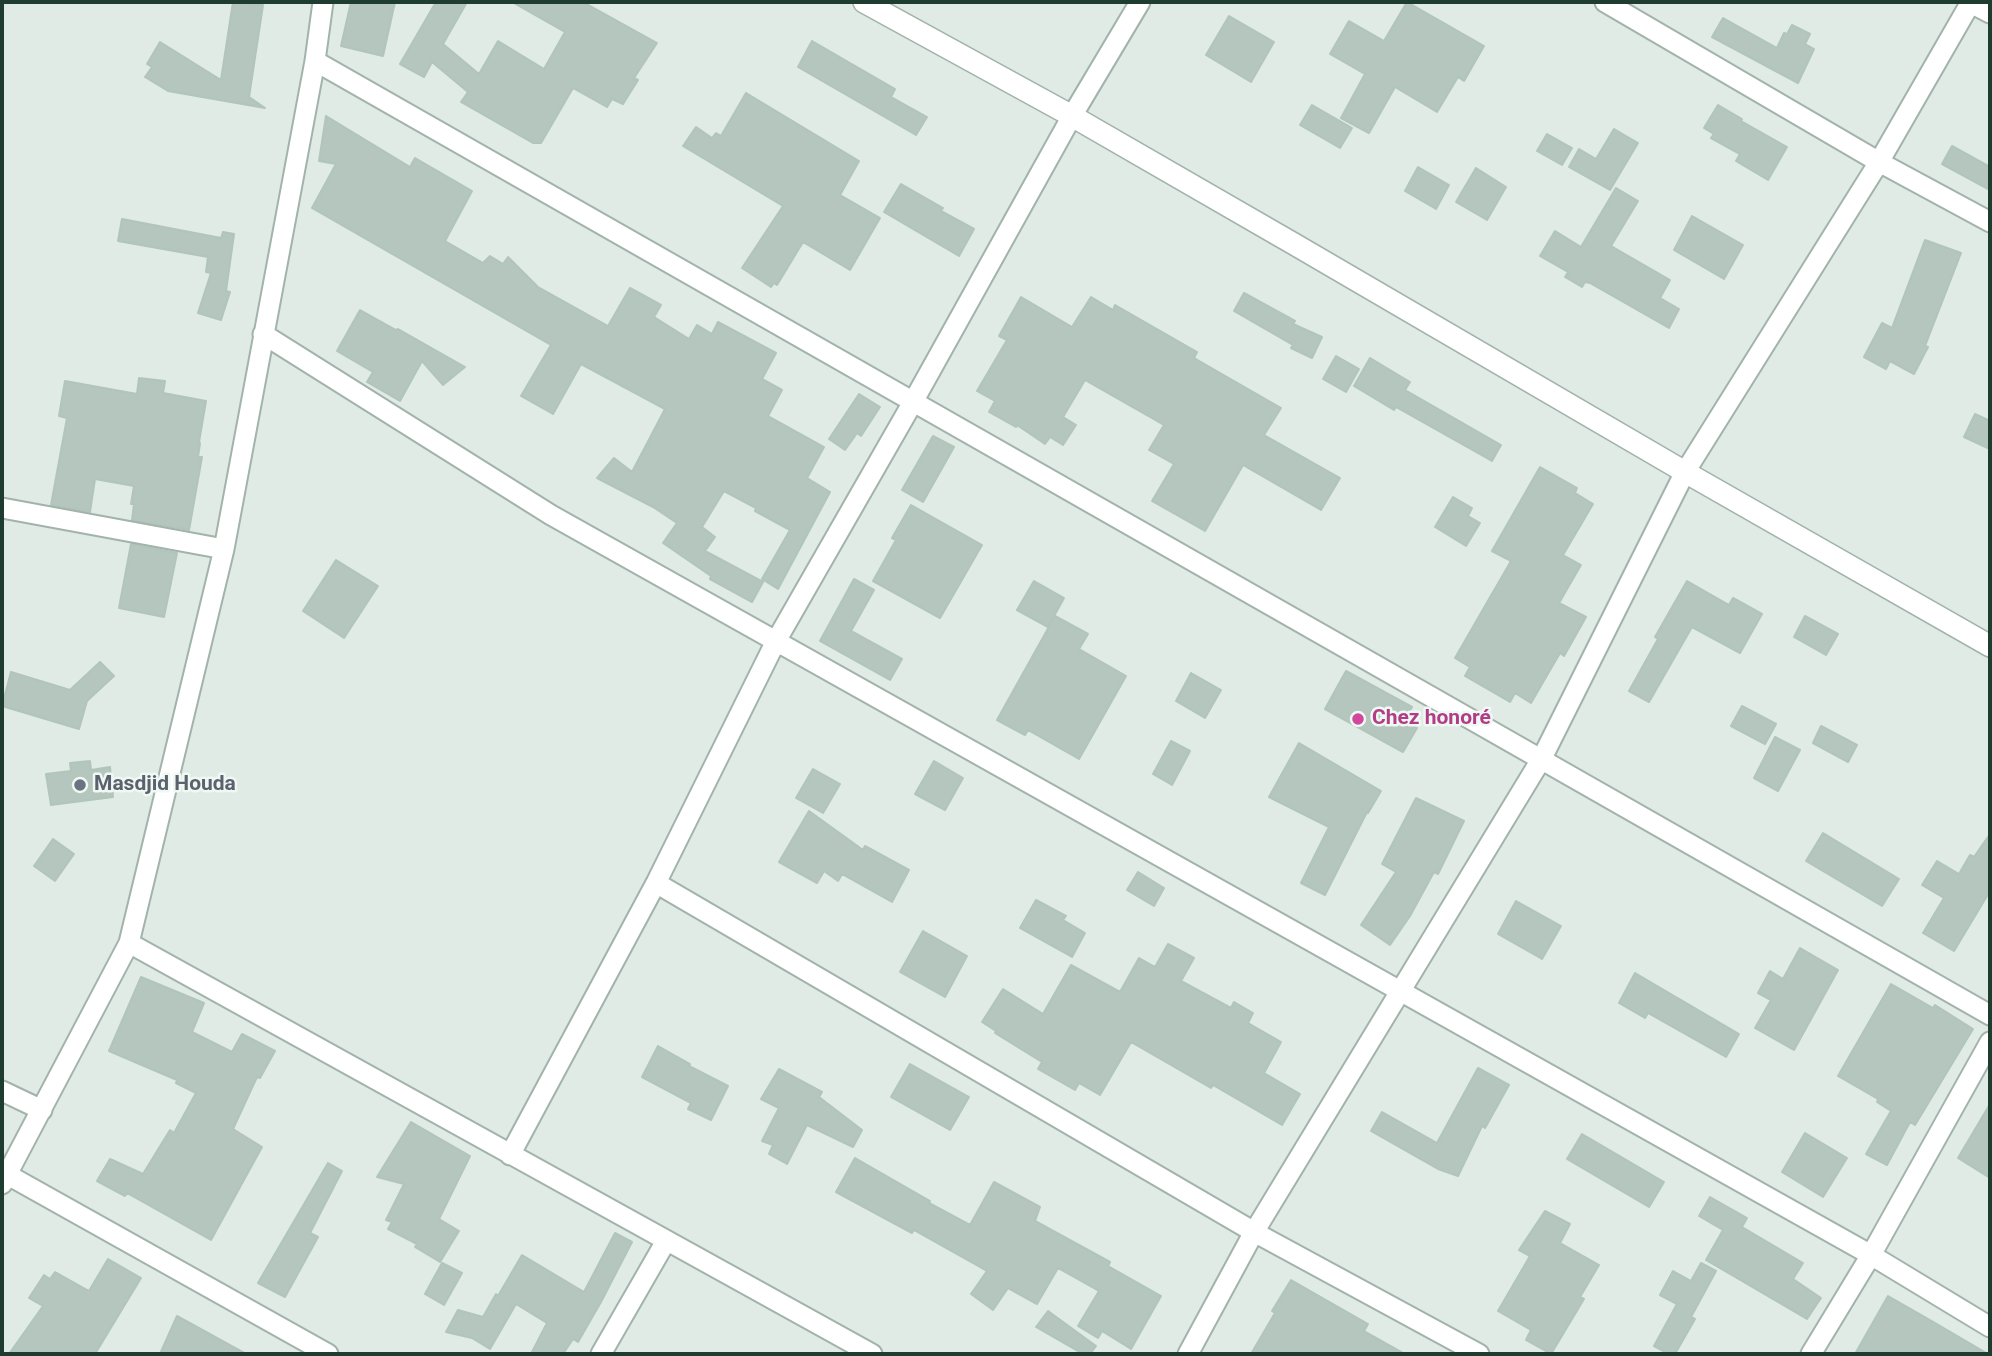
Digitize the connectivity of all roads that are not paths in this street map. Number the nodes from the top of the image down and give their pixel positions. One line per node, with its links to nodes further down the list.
1 (323, 2): 7 (street)
2 (864, 2): 8 (street)
3 (1140, 2): 8 (street)
4 (1605, 2): 9 (street)
5 (1970, 2): 6 (street); 9 (street)
6 (1990, 13)
7 (315, 61): 11 (street); 12 (street)
8 (1072, 116): 12 (street); 13 (street)
9 (1879, 162): 10 (street); 13 (street)
10 (1990, 222)
11 (263, 334): 15 (street); 16 (street)
12 (913, 402): 16 (street); 18 (street)
13 (1685, 472): 17 (street); 18 (street)
14 (2, 508): 15 (street)
15 (224, 549): 20 (street)
16 (776, 641): 19 (street); 21 (street)
17 (1990, 646)
18 (1542, 758): 21 (street); 22 (street)
19 (656, 883): 26 (street); 28 (street)
20 (129, 943): 25 (street); 26 (street)
21 (1401, 992): 28 (street); 30 (street)
22 (1990, 1015)
23 (1990, 1042): 30 (street)
24 (2, 1091): 25 (street)
25 (42, 1111): 27 (street)
26 (510, 1155): 29 (street)
27 (5, 1179): 32 (street)
28 (1254, 1231): 35 (street); 36 (street)
29 (666, 1241): 33 (street); 34 (street)
30 (1871, 1255): 31 (street); 37 (street)
31 (1990, 1326)
32 (328, 1354)
33 (601, 1354)
34 (872, 1354)
35 (1188, 1354)
36 (1479, 1354)
37 (1811, 1354)

